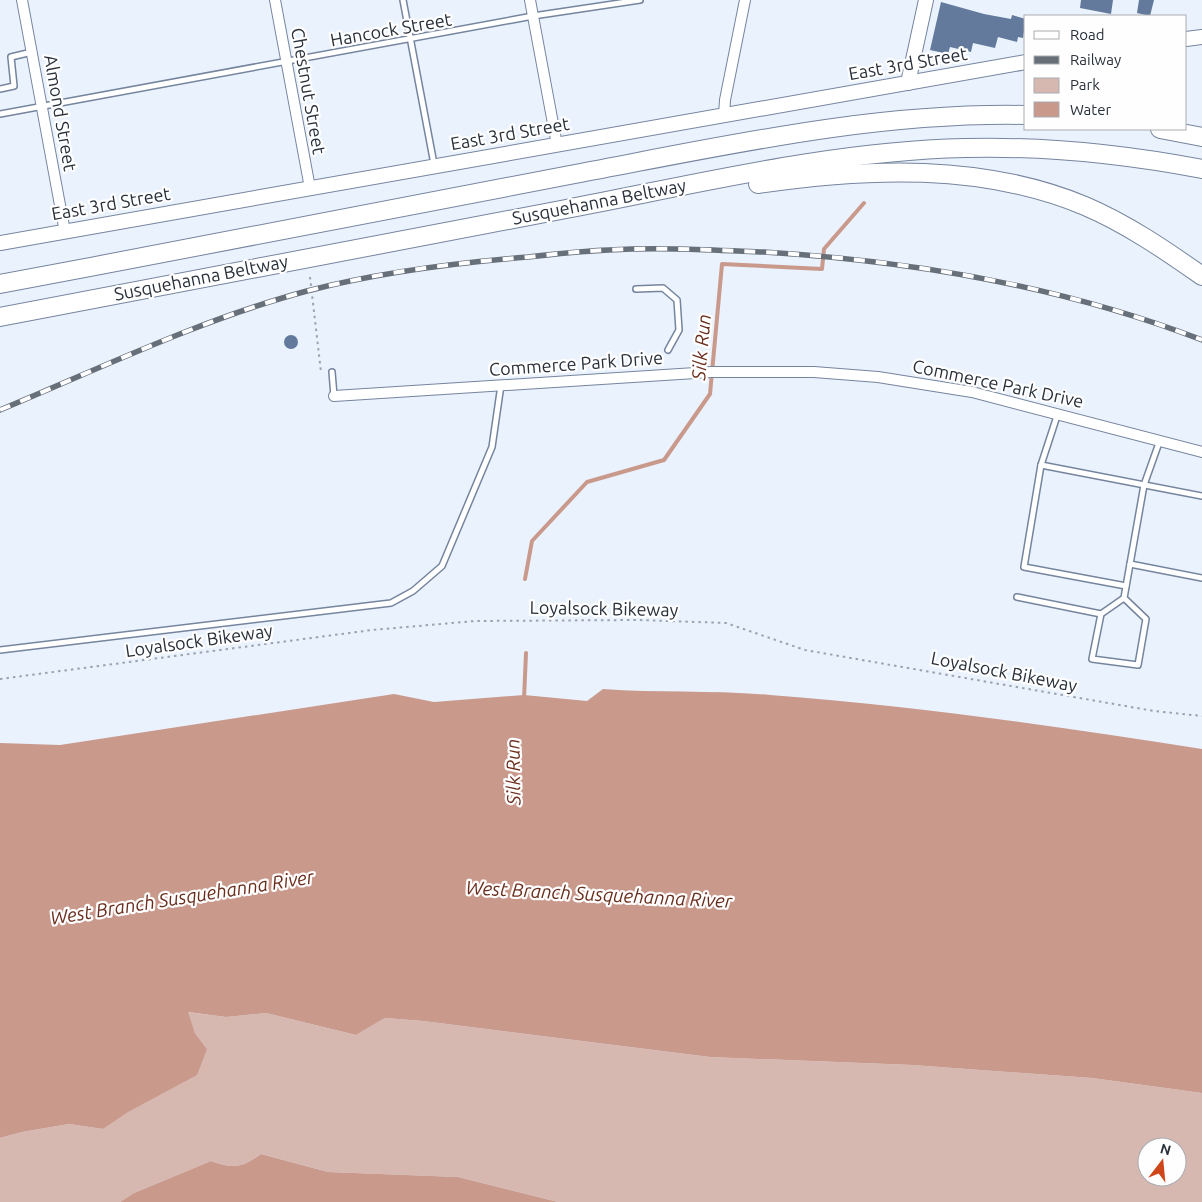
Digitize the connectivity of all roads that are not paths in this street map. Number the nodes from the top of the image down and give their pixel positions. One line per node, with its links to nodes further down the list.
1 (22, 0): 14 (street, Almond Street)
2 (275, 0): 16 (street, Chestnut Street)
3 (403, 0): 13 (lane)
4 (530, 0): 10 (street)
5 (590, 0): 9 (lane)
6 (640, 0): 9 (lane, Hancock Street)
7 (746, 0): 21 (street)
8 (926, 0): 17 (main road)
9 (591, 8): 10 (lane, Hancock Street)
10 (533, 16): 13 (lane, Hancock Street); 27 (street)
11 (1202, 37): 12 (main road)
12 (1187, 39)
13 (411, 40): 16 (lane, Hancock Street); 28 (lane)
14 (32, 52): 18 (lane); 19 (street, Almond Street)
15 (1024, 62): 17 (main road, East 3rd Street)
16 (287, 63): 19 (lane, Hancock Street); 30 (street, Chestnut Street)
17 (908, 83): 21 (main road, East 3rd Street)
18 (0, 89)
19 (42, 108): 20 (lane, Hancock Street); 32 (street, Almond Street)
20 (0, 114)
21 (724, 115): 27 (main road, East 3rd Street)
22 (1024, 115): 35 (highway, Susquehanna Beltway)
23 (1187, 125): 24 (highway)
24 (1202, 128)
25 (1165, 130): 26 (highway)
26 (1202, 137)
27 (557, 145): 28 (main road, East 3rd Street)
28 (434, 166): 30 (main road, East 3rd Street)
29 (1202, 168): 31 (highway, Susquehanna Beltway)
30 (310, 188): 32 (main road, East 3rd Street)
31 (567, 209): 34 (highway); 37 (highway, Susquehanna Beltway)
32 (65, 232): 33 (main road, East 3rd Street)
33 (0, 243)
34 (1202, 276)
35 (0, 284)
36 (636, 289): 38 (lane)
37 (0, 317)
38 (668, 350)
39 (332, 372): 41 (lane)
40 (501, 385): 41 (street, Commerce Park Drive); 42 (street, Commerce Park Drive); 54 (lane)
41 (334, 396)
42 (1058, 412): 43 (street, Commerce Park Drive); 45 (lane)
43 (1160, 440): 44 (street, Commerce Park Drive); 46 (lane)
44 (1202, 452)
45 (1041, 465): 46 (lane); 50 (lane)
46 (1144, 485): 47 (lane); 48 (lane)
47 (1202, 496)
48 (1130, 564): 49 (lane); 50 (lane)
49 (1202, 578)
50 (1126, 586): 52 (lane)
51 (1017, 597): 53 (lane)
52 (1124, 598): 53 (lane); 53 (lane)
53 (1101, 614)
54 (0, 650)

